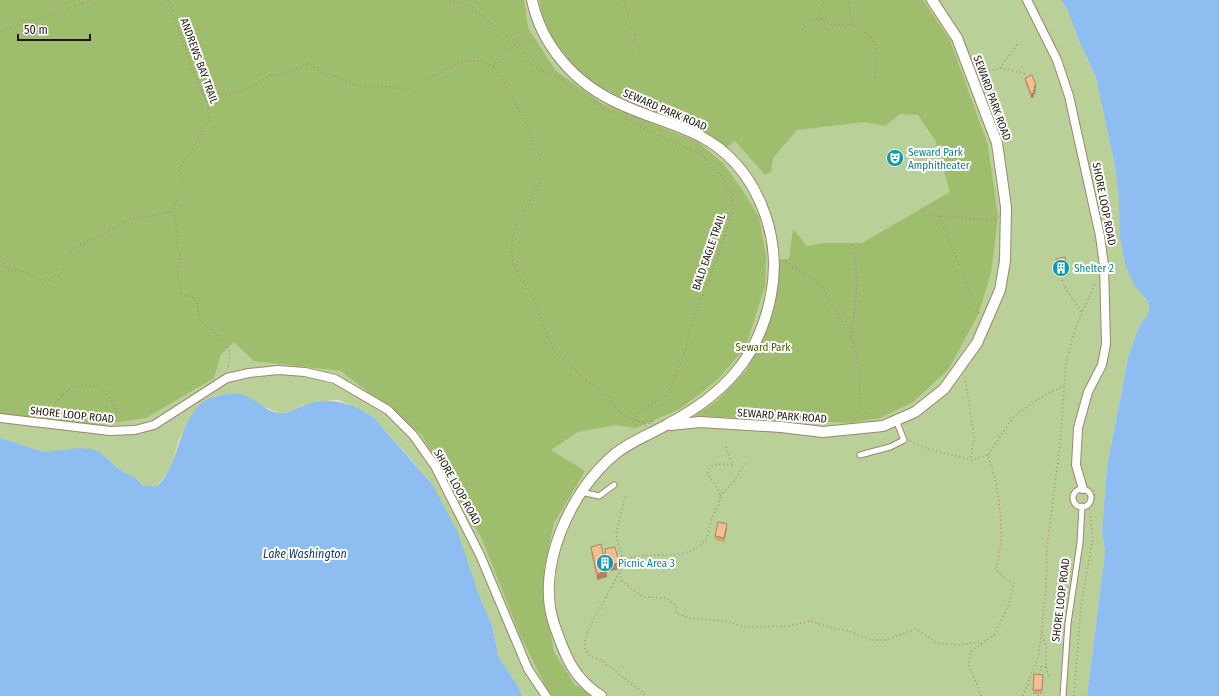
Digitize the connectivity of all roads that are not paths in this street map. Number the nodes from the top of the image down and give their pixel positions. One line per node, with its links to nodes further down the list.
1 (532, 0): 6 (street, SEWARD PARK ROAD)
2 (932, 0): 5 (street, SEWARD PARK ROAD)
3 (1027, 0): 9 (street, SHORE LOOP ROAD)
4 (0, 418): 12 (street, SHORE LOOP ROAD)
5 (896, 420): 6 (street, SEWARD PARK ROAD); 7 (lane)
6 (668, 425): 10 (street, SEWARD PARK ROAD)
7 (860, 455)
8 (614, 485): 10 (lane)
9 (1082, 485): 11 (lane, SHORE LOOP ROAD); 11 (lane, SHORE LOOP ROAD)
10 (581, 492): 13 (street, SEWARD PARK ROAD)
11 (1082, 506): 14 (lane, SHORE LOOP ROAD)
12 (546, 696)
13 (601, 696)
14 (1063, 696)

